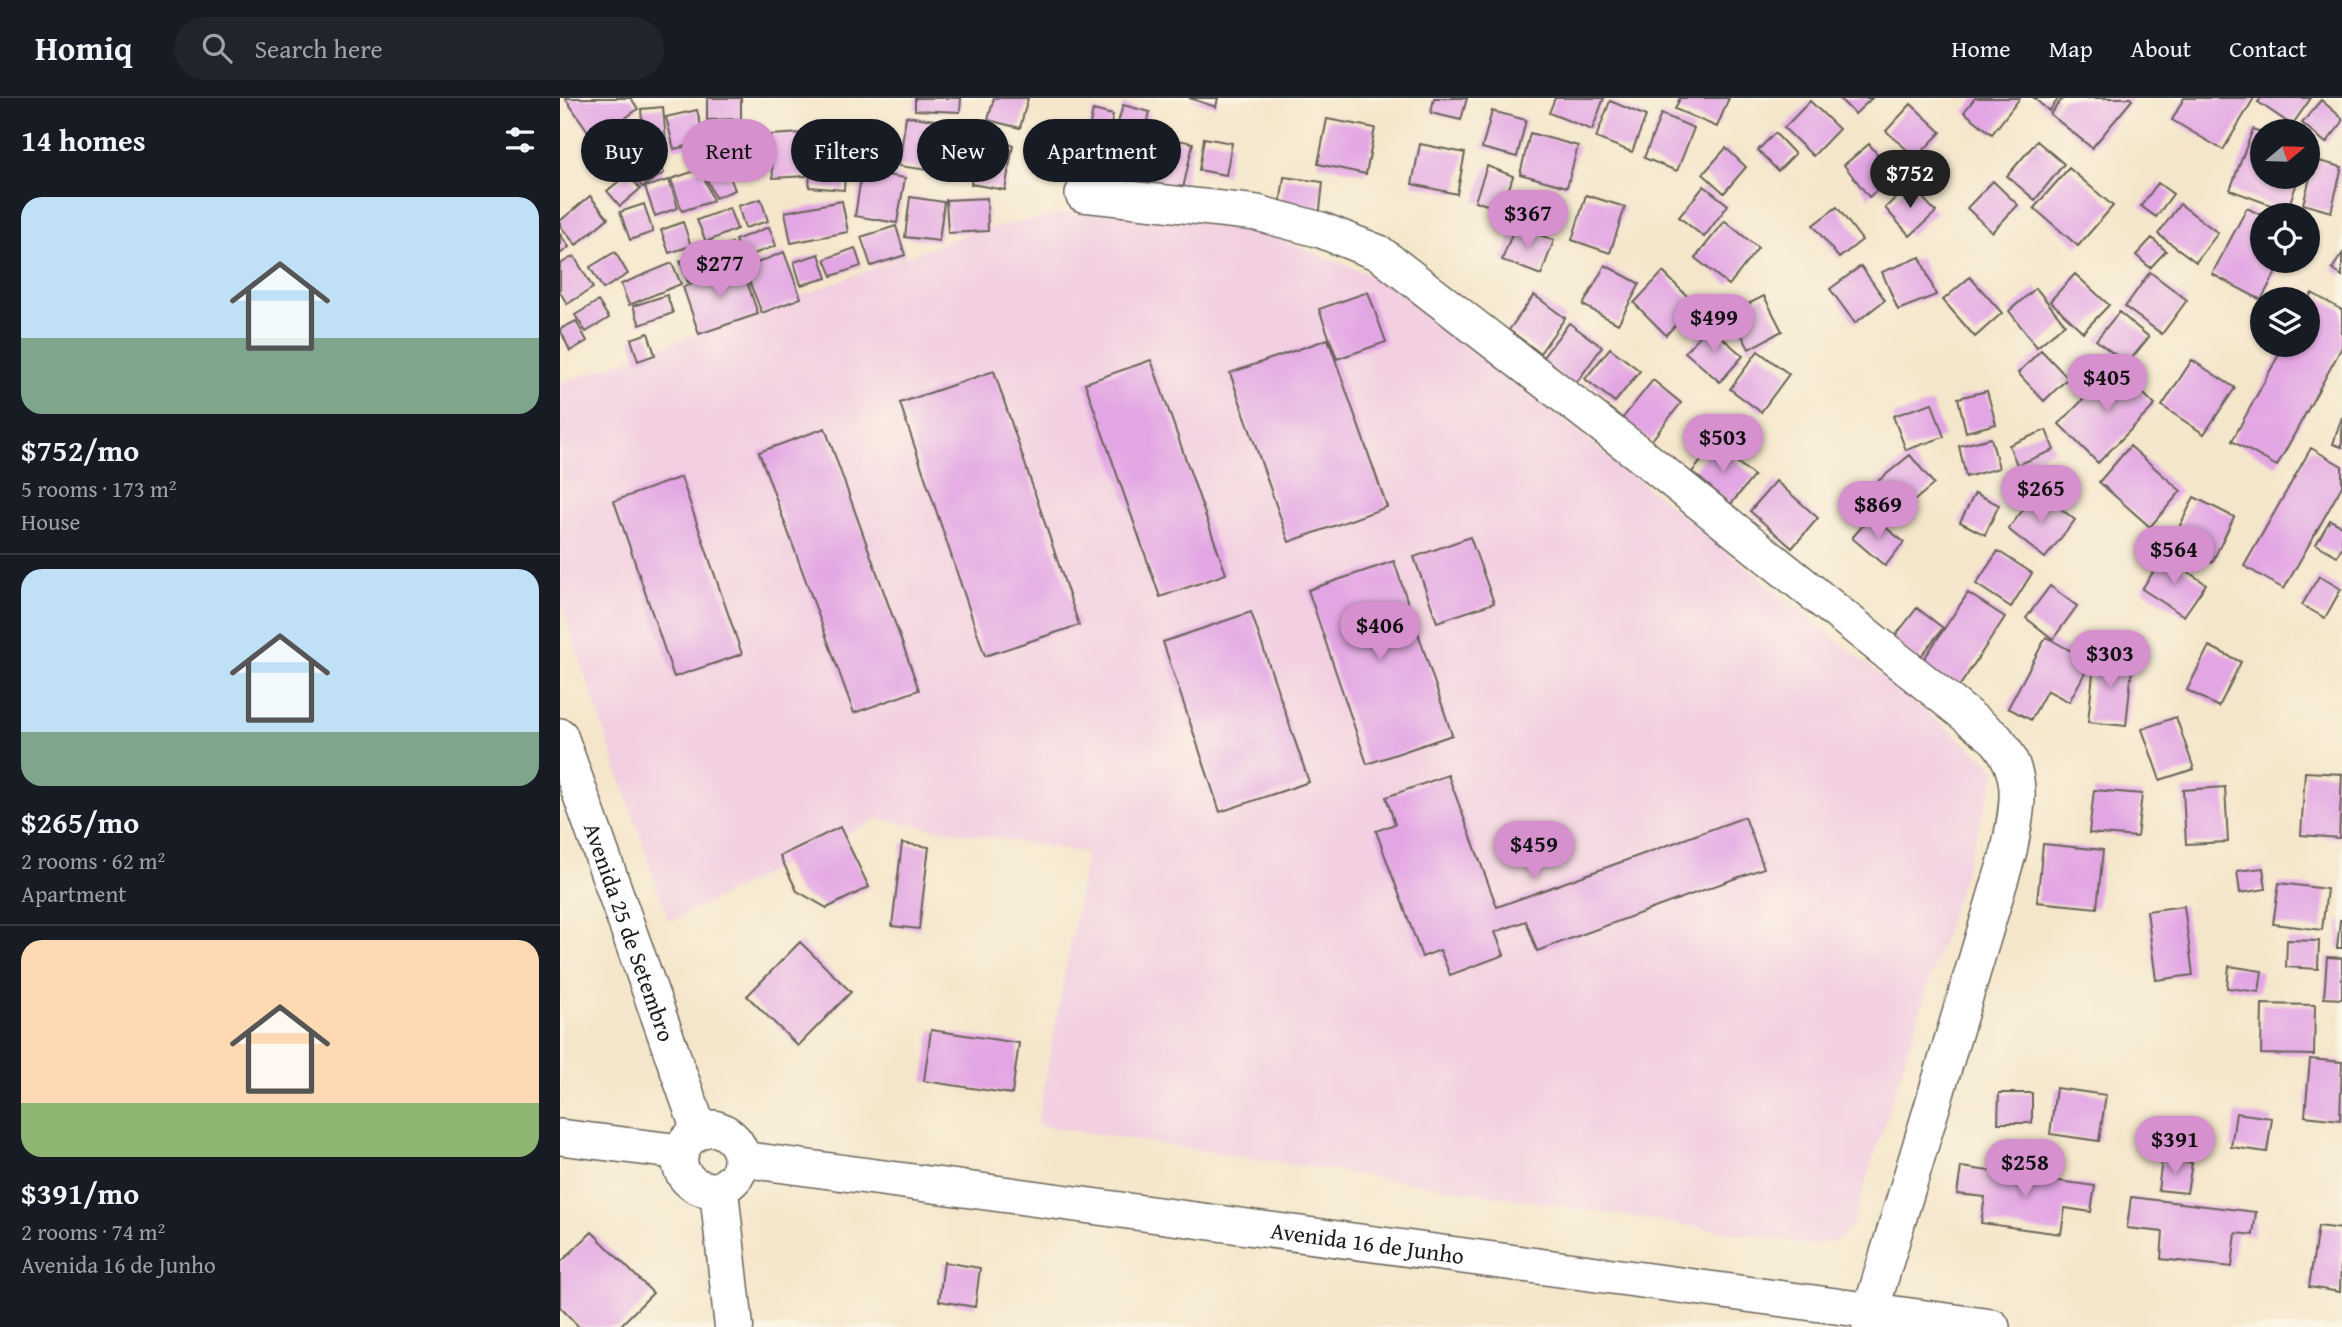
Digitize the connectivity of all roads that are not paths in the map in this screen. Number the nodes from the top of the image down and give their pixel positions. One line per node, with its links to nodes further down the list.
1 (1083, 194): 7 (street)
2 (560, 736): 4 (street, Avenida 25 de Setembro)
3 (560, 1137): 4 (street)
4 (690, 1141): 5 (street); 6 (street)
5 (741, 1159): 6 (street); 7 (street, Avenida 16 de Junho)
6 (719, 1191): 8 (highway)
7 (1871, 1318): 9 (street, Avenida 16 de Junho)
8 (734, 1327)
9 (1992, 1327)

